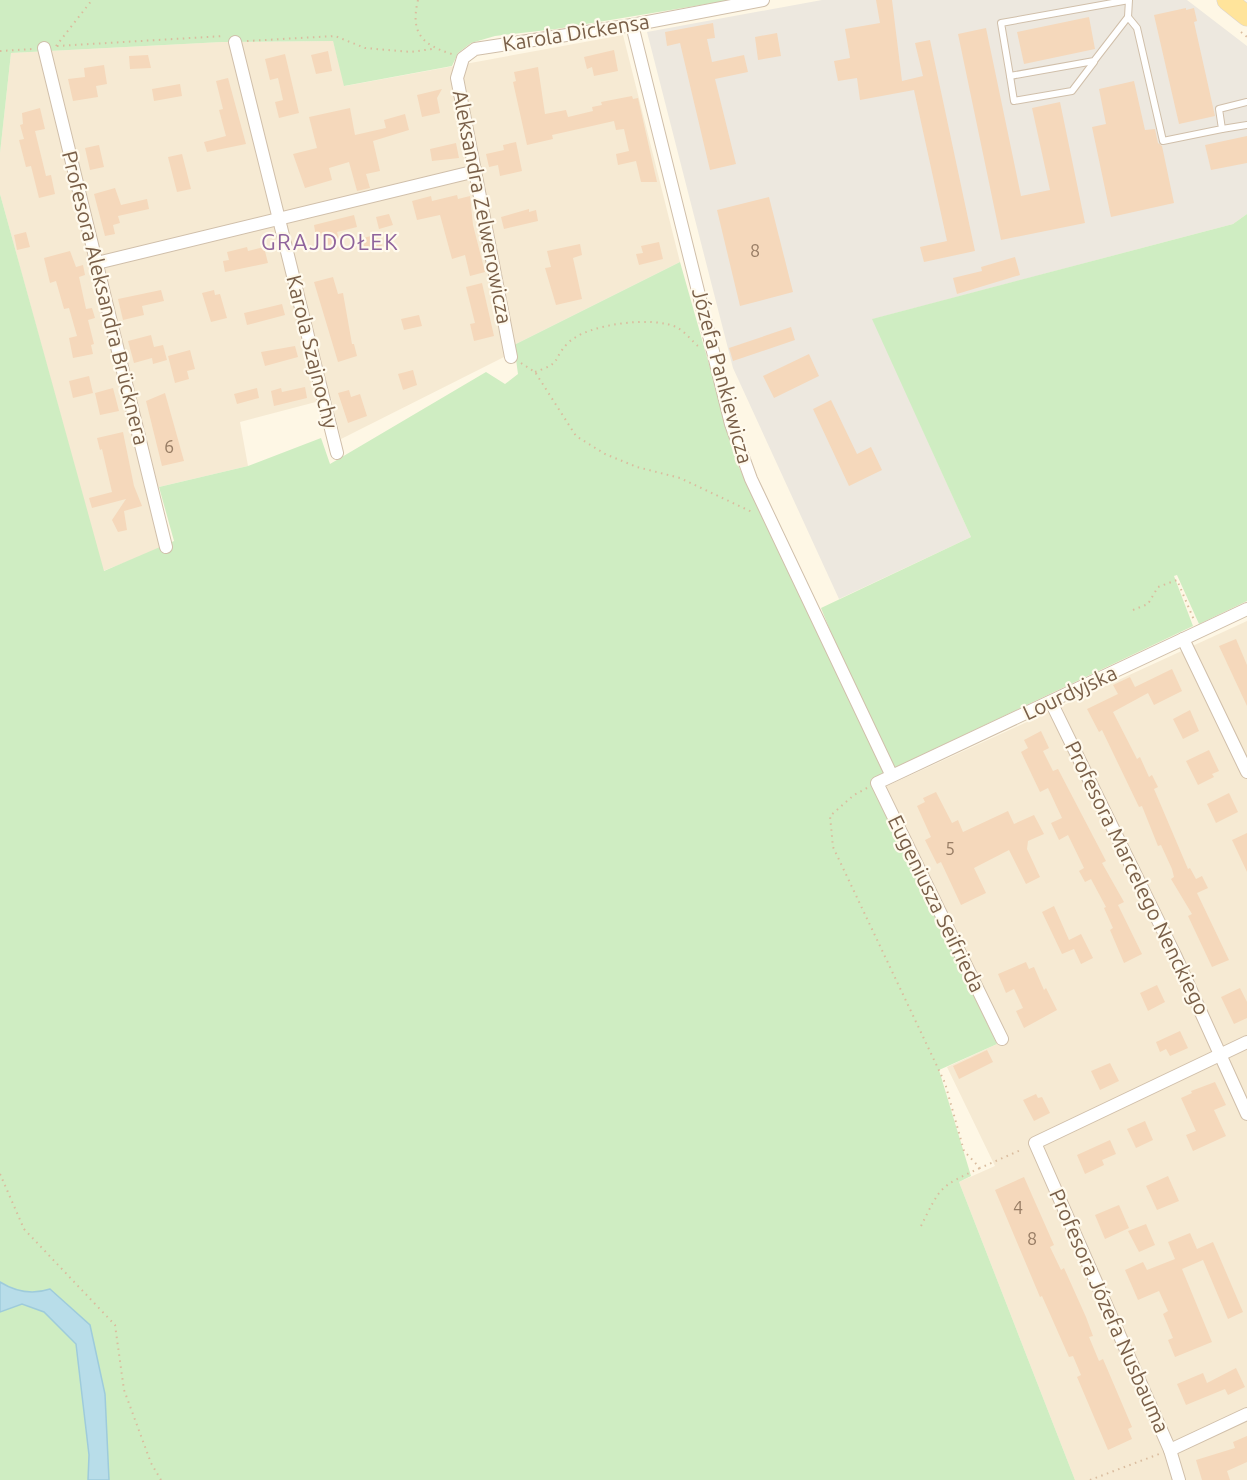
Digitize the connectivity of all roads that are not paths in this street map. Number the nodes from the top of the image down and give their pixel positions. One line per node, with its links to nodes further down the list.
1 (763, 0): 6 (street, Karola Dickensa)
2 (1129, 0): 5 (lane); 11 (lane)
3 (1227, 0): 4 (main road)
4 (1247, 16)
5 (1128, 17): 10 (lane); 14 (lane)
6 (632, 25): 9 (street, Karola Dickensa); 25 (street, Józefa Pankiewicza)
7 (234, 42): 16 (street, Karola Szajnochy)
8 (50, 47): 17 (street, Profesora Aleksandra Brücknera)
9 (463, 58): 15 (street, Aleksandra Zelwerowicza)
10 (1094, 61): 11 (lane); 11 (lane)
11 (1010, 76)
12 (1247, 102): 14 (lane)
13 (1247, 125): 14 (lane)
14 (1222, 129)
15 (476, 171): 16 (street); 18 (street, Aleksandra Zelwerowicza)
16 (279, 219): 17 (street); 19 (street, Karola Szajnochy)
17 (96, 263): 20 (street, Profesora Aleksandra Brücknera)
18 (511, 357)
19 (337, 453)
20 (166, 547)
21 (1247, 609): 22 (street, Lourdyjska)
22 (1183, 639): 23 (street, Lourdyjska); 24 (street)
23 (1051, 702): 25 (street, Lourdyjska); 28 (street, Profesora Marcelego Nenckiego)
24 (1247, 772)
25 (891, 774): 26 (street, Eugeniusza Seifrieda)
26 (1002, 1039)
27 (1247, 1042): 28 (street)
28 (1221, 1055): 29 (street, Profesora Marcelego Nenckiego); 31 (street, Profesora Józefa Nusbauma)
29 (1247, 1114)
30 (1247, 1414): 31 (street)
31 (1170, 1450): 32 (street, Profesora Józefa Nusbauma)
32 (1179, 1480)

